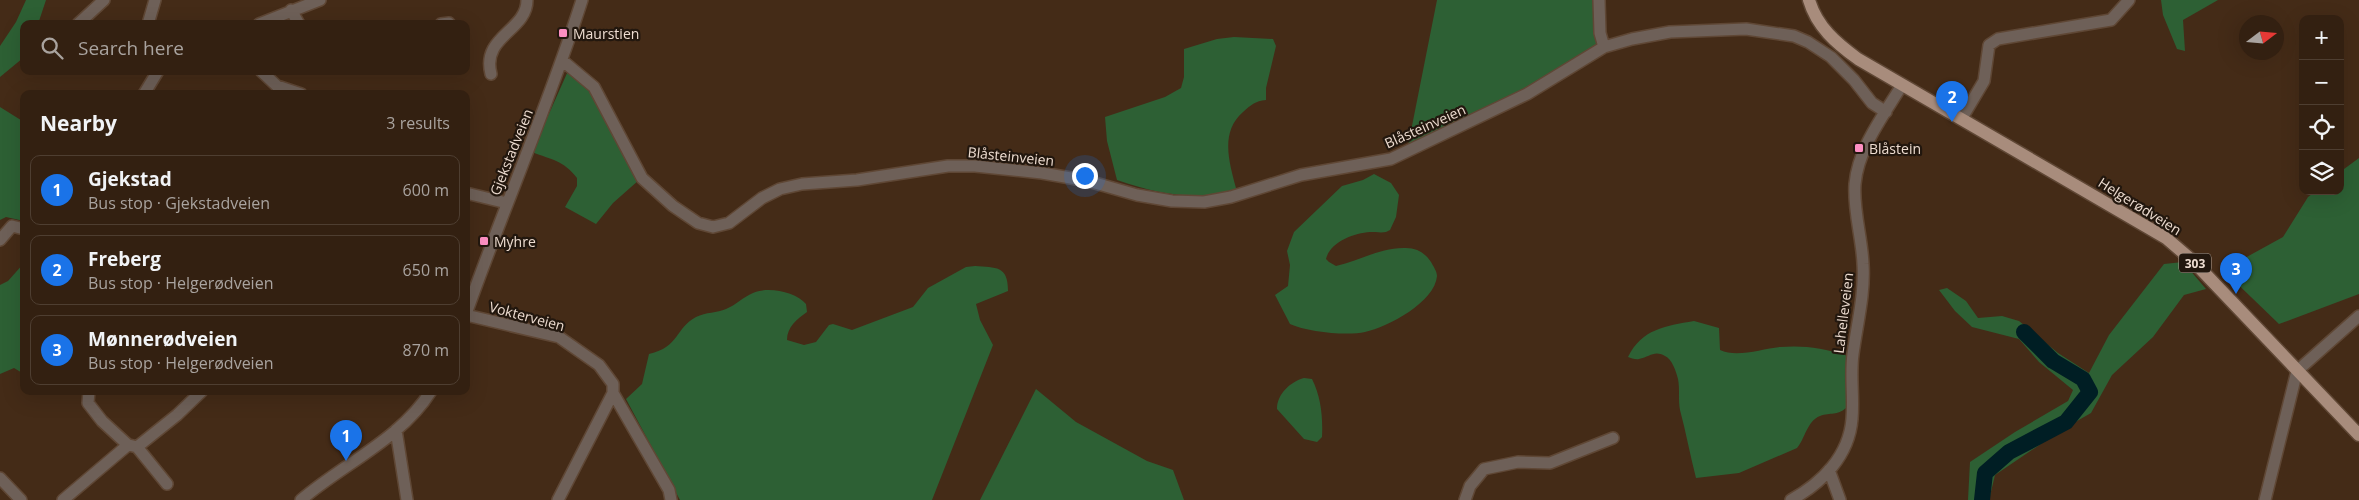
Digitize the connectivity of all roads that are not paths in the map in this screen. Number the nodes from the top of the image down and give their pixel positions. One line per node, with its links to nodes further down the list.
1 (104, 0): 10 (street)
2 (154, 0): 11 (street)
3 (320, 0): 9 (street)
4 (527, 0): 16 (street)
5 (582, 0): 15 (street, Gjekstadveien)
6 (1599, 0): 14 (street)
7 (1809, 0): 19 (main road, Helgerødveien / 303)
8 (2129, 0): 23 (street)
9 (291, 10): 12 (street); 13 (street)
10 (82, 20)
11 (149, 20)
12 (268, 20)
13 (297, 20)
14 (1604, 47): 15 (street, Blåsteinveien); 22 (street, Blåsteinveien)
15 (563, 61): 25 (street, Gjekstadveien)
16 (491, 74)
17 (156, 75): 20 (street)
18 (265, 75): 21 (street)
19 (1902, 85): 22 (street, Lahelleveien); 23 (main road, Helgerødveien / 303)
20 (146, 90)
21 (289, 90)
22 (1886, 112): 40 (street, Lahelleveien)
23 (1962, 118): 31 (main road, Helgerødveien / 303)
24 (470, 194): 25 (street)
25 (507, 203): 28 (street, Gjekstadveien)
26 (20, 228): 27 (street)
27 (0, 240)
28 (470, 304)
29 (470, 316): 32 (street, Vokterveien)
30 (2359, 316): 31 (street)
31 (2298, 371): 37 (main road, Helgerødveien / 303); 52 (street)
32 (614, 393): 47 (street); 48 (street, Vokterveien)
33 (89, 395): 39 (street)
34 (198, 395): 39 (street)
35 (428, 395): 36 (street)
36 (396, 430): 45 (street); 46 (street)
37 (2359, 435)
38 (1613, 438): 49 (street)
39 (132, 446): 42 (street); 44 (street)
40 (1829, 470): 50 (street, Lahelleveien); 51 (street)
41 (0, 478): 43 (street)
42 (167, 484)
43 (21, 500)
44 (63, 500)
45 (301, 500)
46 (407, 500)
47 (558, 500)
48 (671, 500)
49 (1465, 500)
50 (1791, 500)
51 (1840, 500)
52 (2265, 500)

